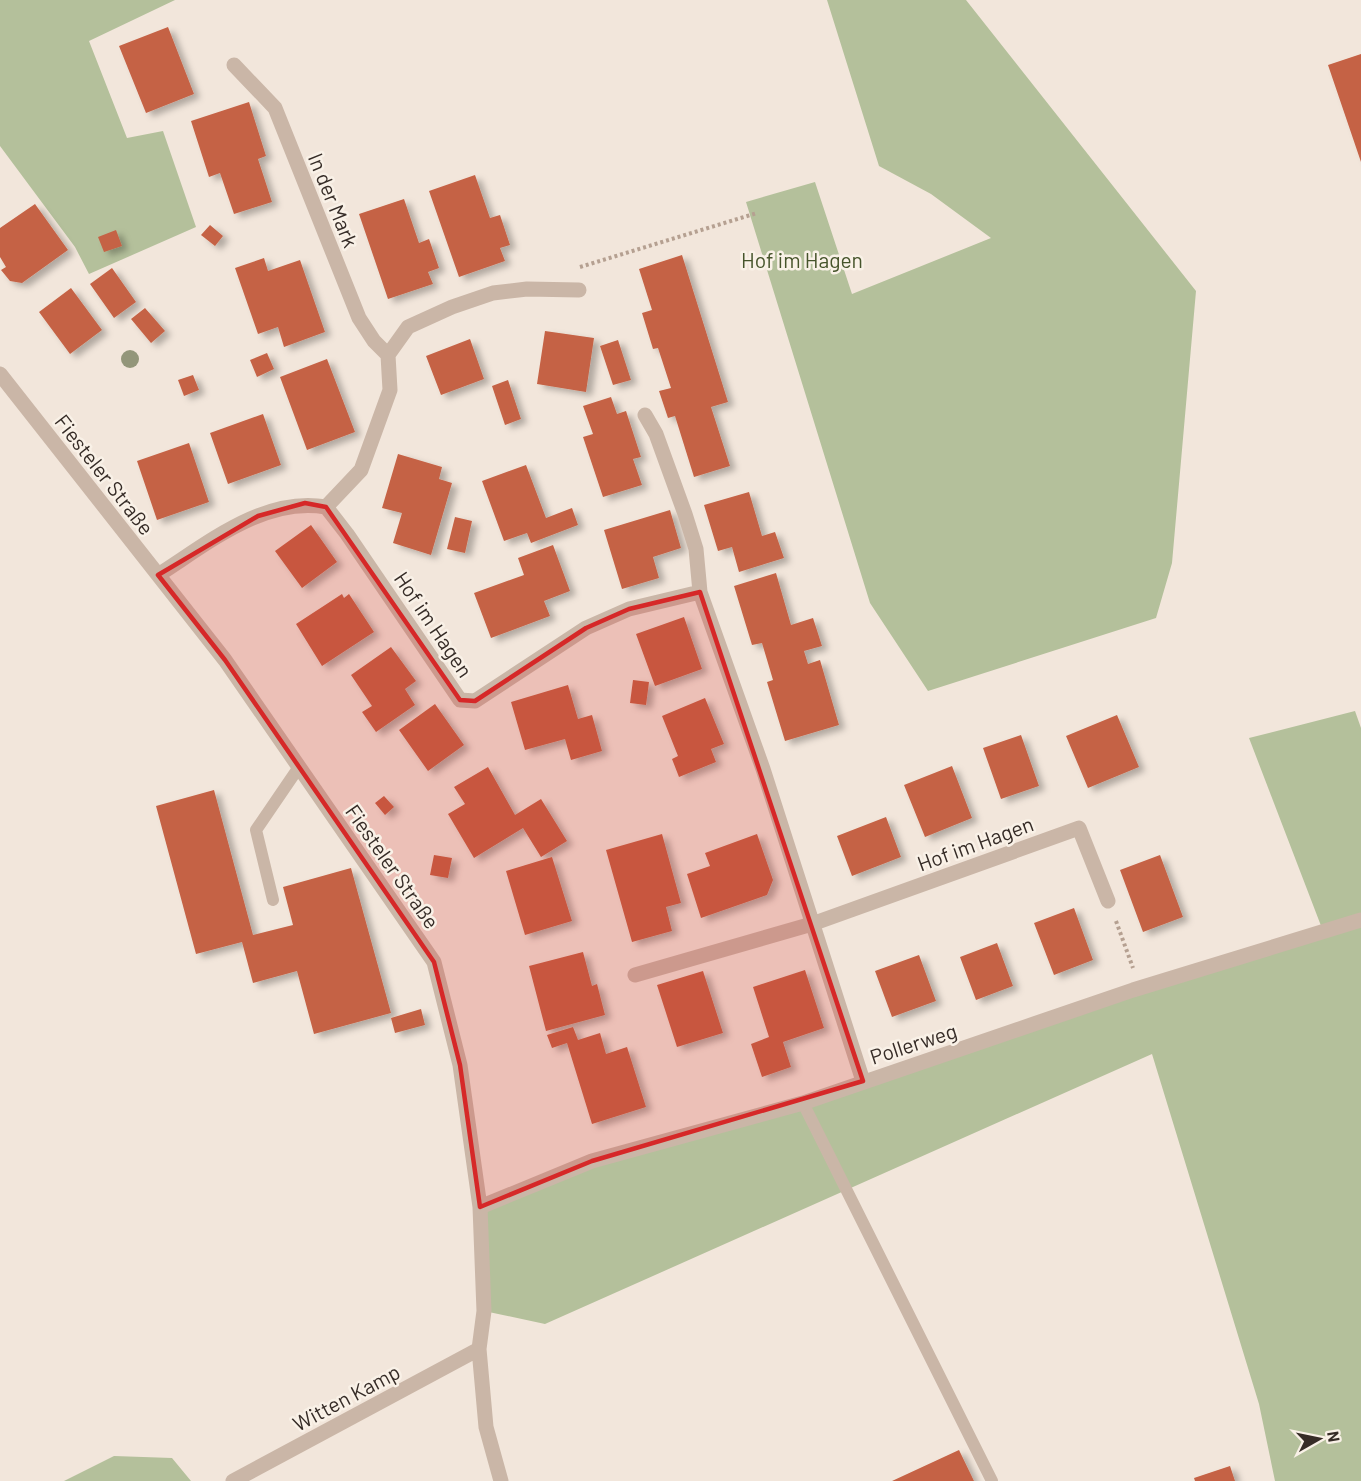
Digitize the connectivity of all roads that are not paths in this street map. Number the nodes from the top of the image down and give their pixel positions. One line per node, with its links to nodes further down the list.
1 (234, 65): 3 (street, In der Mark)
2 (579, 290): 3 (street)
3 (388, 355): 6 (street)
4 (0, 374): 7 (street, Fiesteler Straße)
5 (645, 415): 8 (street)
6 (326, 507): 7 (street); 8 (street, Hof im Hagen)
7 (158, 575): 9 (street, Fiesteler Straße)
8 (700, 592): 13 (street)
9 (299, 767): 10 (lane); 17 (street, Fiesteler Straße)
10 (273, 900)
11 (1108, 901): 13 (street, Hof im Hagen)
12 (1361, 920): 15 (street, Pollerweg)
13 (812, 924): 14 (street, Hof im Hagen); 15 (street)
14 (635, 975)
15 (863, 1081): 16 (street, Pollerweg)
16 (803, 1103): 17 (street, Pollerweg); 21 (lane)
17 (480, 1207): 18 (street, Fiesteler Straße)
18 (479, 1349): 19 (street, Witten Kamp); 20 (street, Fiesteler Straße)
19 (233, 1481)
20 (501, 1481)
21 (992, 1481)

